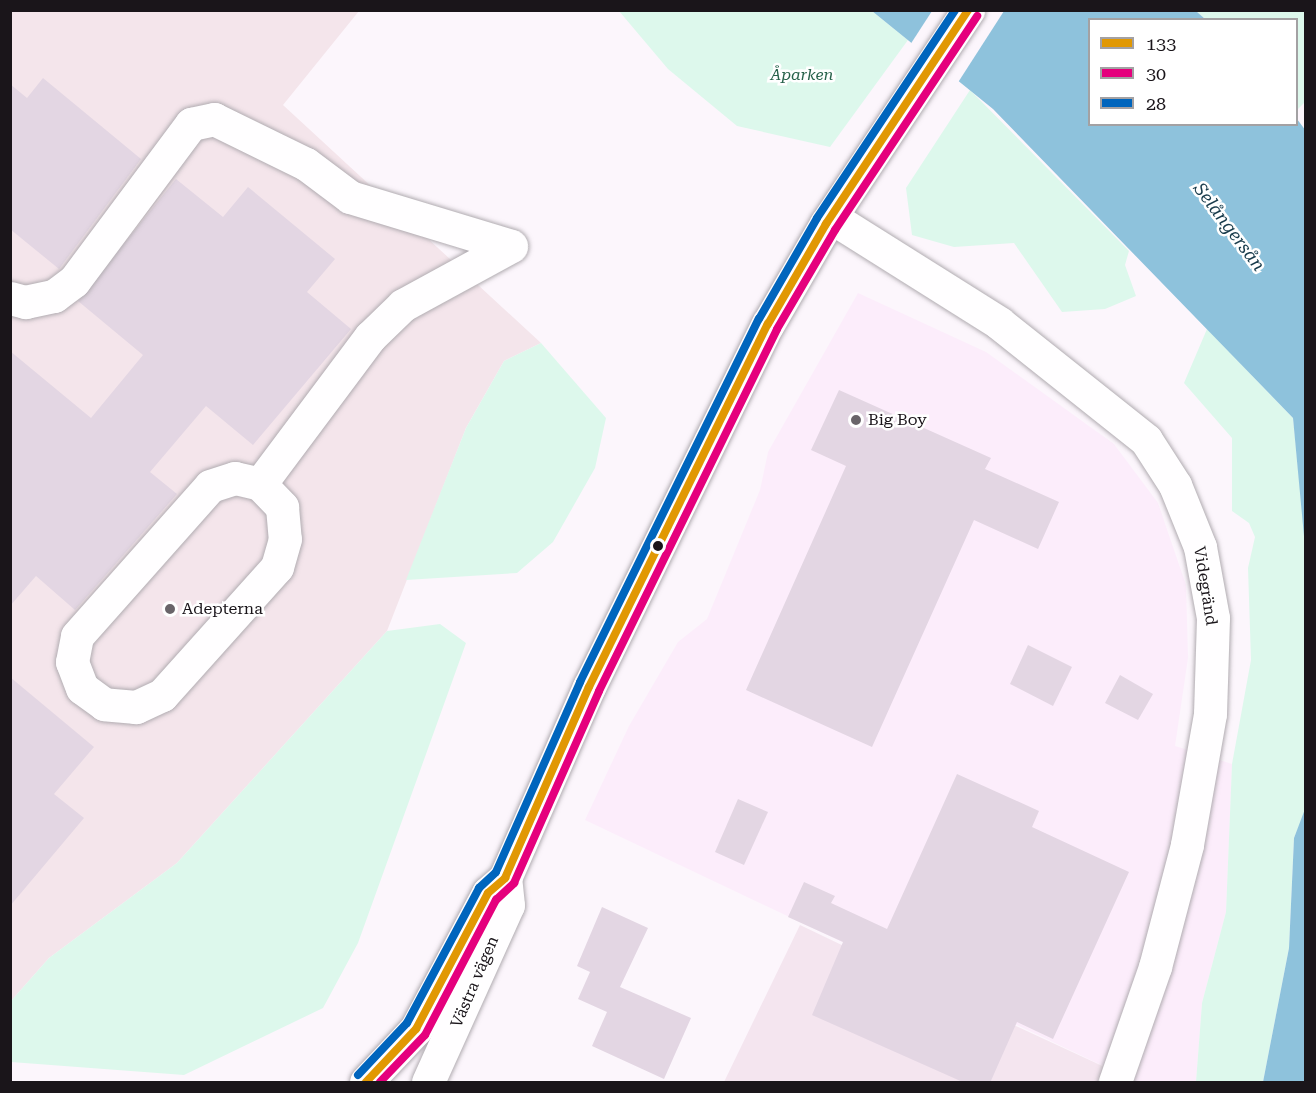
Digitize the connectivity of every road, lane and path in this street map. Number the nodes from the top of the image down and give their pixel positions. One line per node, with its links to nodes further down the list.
1 (968, 10): 2 (street, Västra vägen)
2 (831, 217): 5 (street, Västra vägen); 8 (street, Videgränd)
3 (10, 298): 4 (street)
4 (260, 484): 4 (street)
5 (505, 878): 6 (street, Västra vägen); 7 (street, Västra vägen)
6 (366, 1083)
7 (428, 1083)
8 (1115, 1083)

